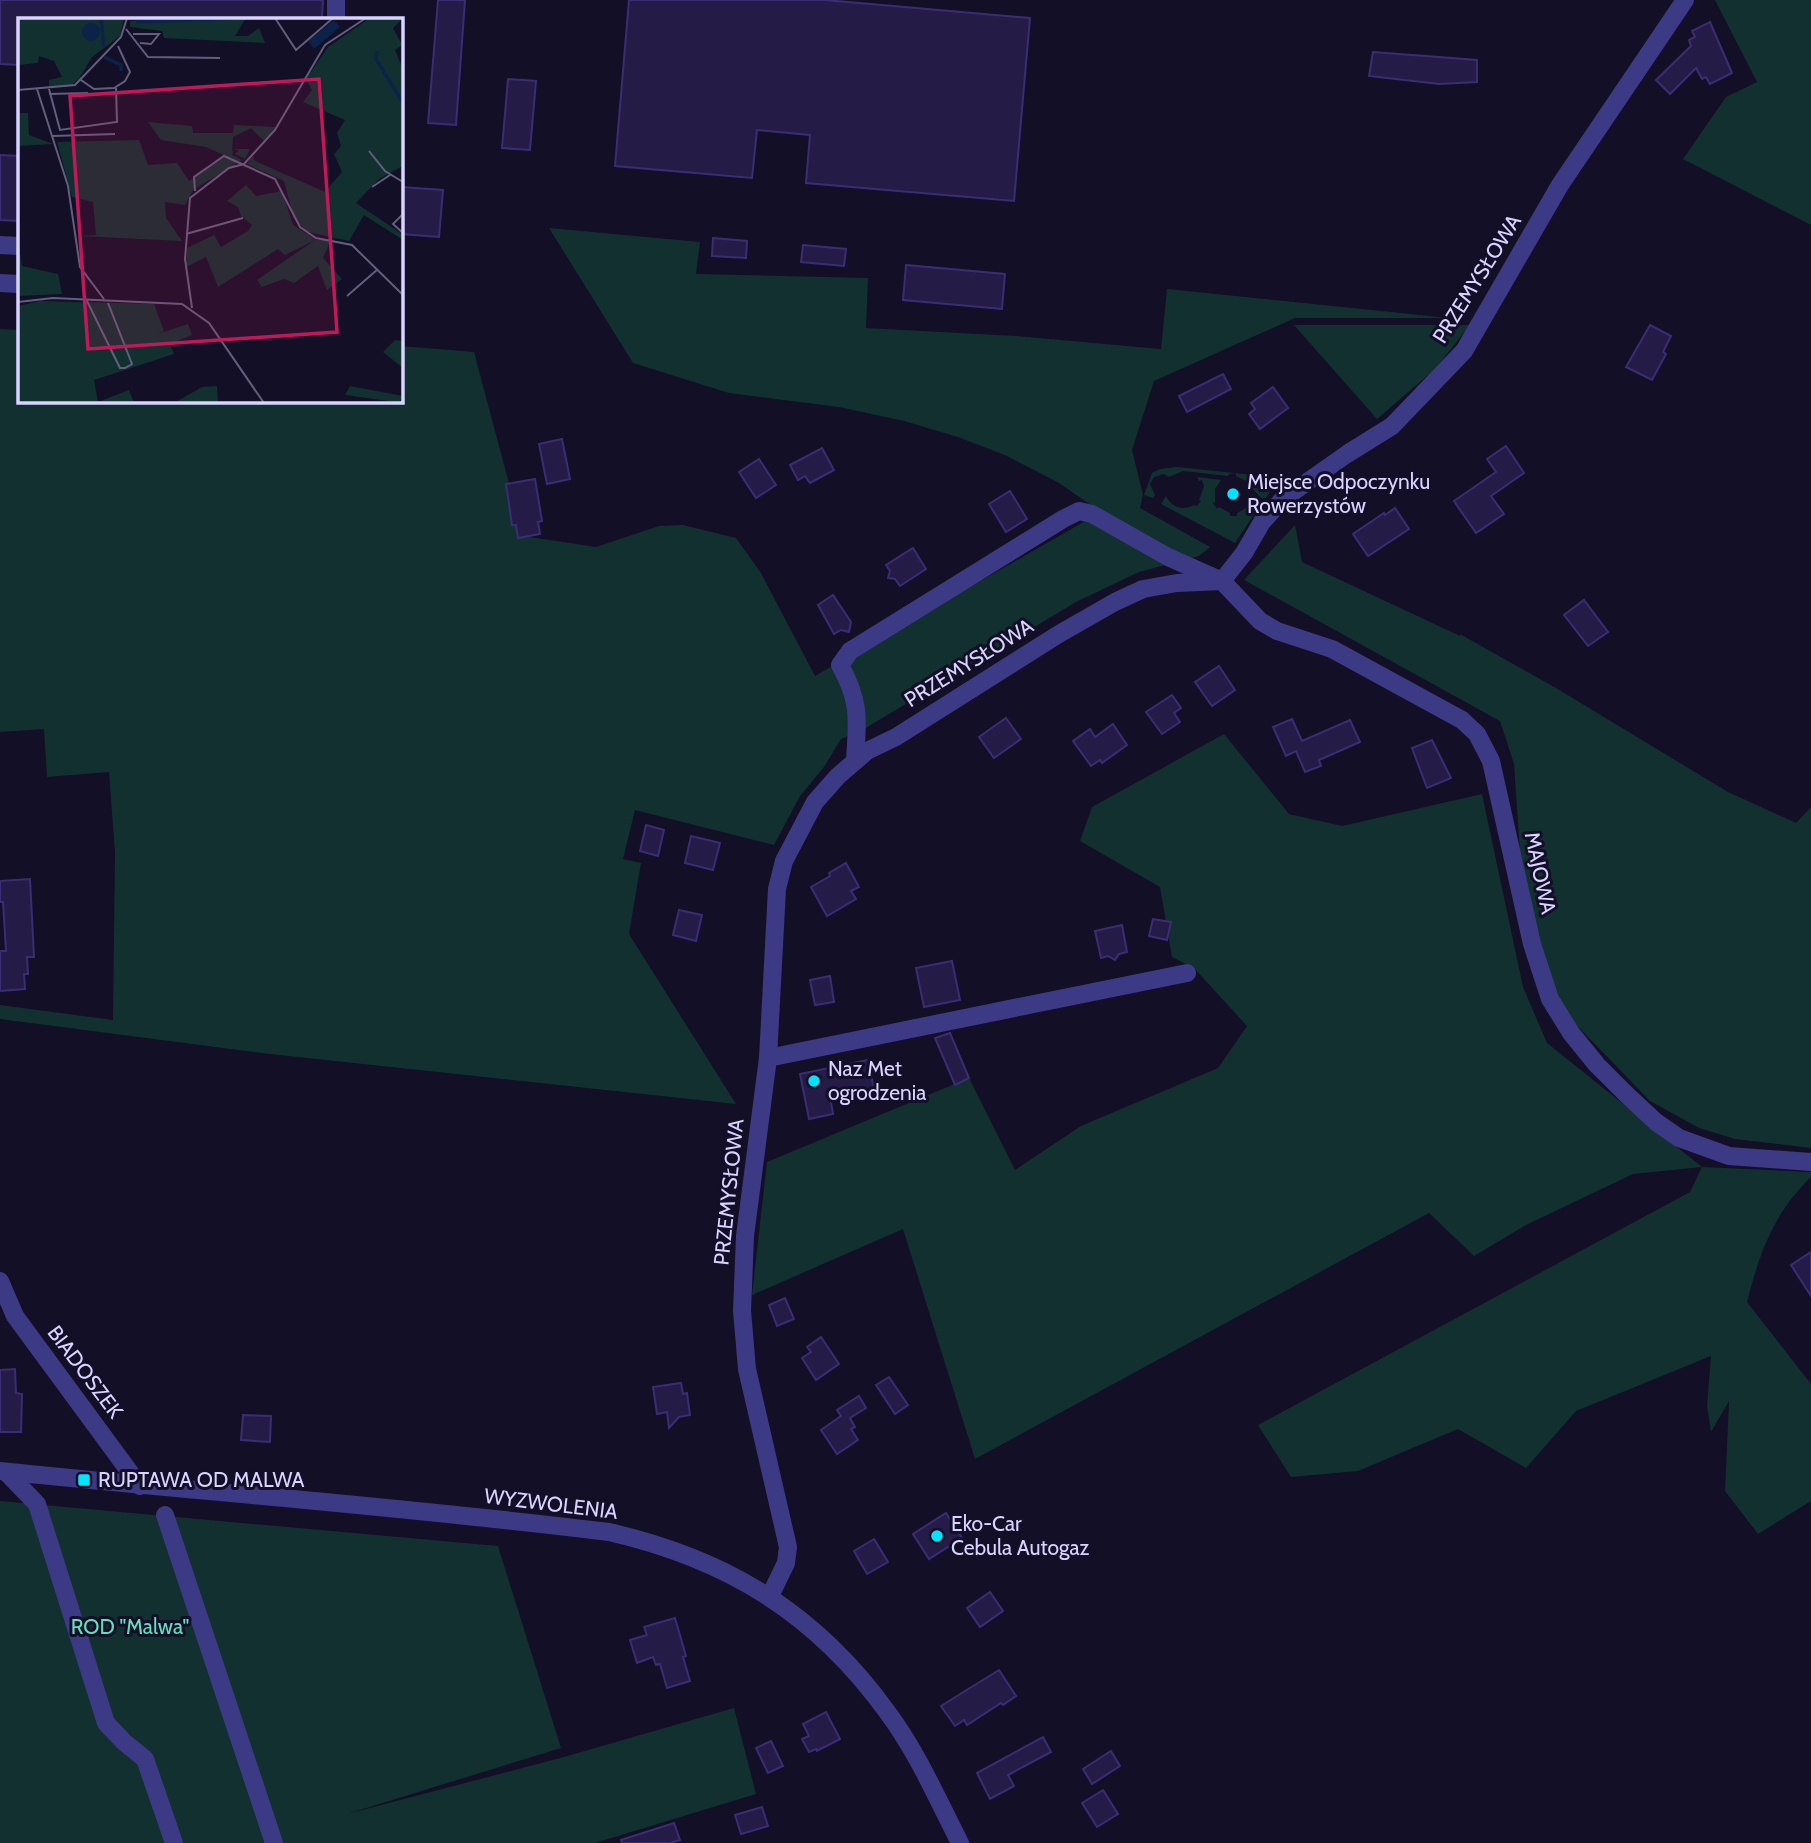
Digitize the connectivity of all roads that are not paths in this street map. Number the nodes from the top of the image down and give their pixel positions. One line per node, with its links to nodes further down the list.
1 (337, 0): 3 (street)
2 (1685, 0): 8 (street, PRZEMYSŁOWA)
3 (336, 18)
4 (0, 245): 5 (street)
5 (18, 246)
6 (0, 283): 7 (street)
7 (18, 284)
8 (1222, 581): 9 (street, PRZEMYSŁOWA); 9 (street); 12 (street, MAJOWA)
9 (855, 759): 11 (street, PRZEMYSŁOWA)
10 (1187, 973): 11 (street)
11 (768, 1058): 17 (street, PRZEMYSŁOWA)
12 (1811, 1162)
13 (0, 1281): 15 (street, BIADOSZEK)
14 (3, 1472): 15 (street, WYZWOLENIA); 18 (street)
15 (140, 1486): 17 (street, WYZWOLENIA)
16 (165, 1515): 19 (street)
17 (770, 1596): 20 (street, WYZWOLENIA)
18 (174, 1843)
19 (274, 1843)
20 (960, 1843)

